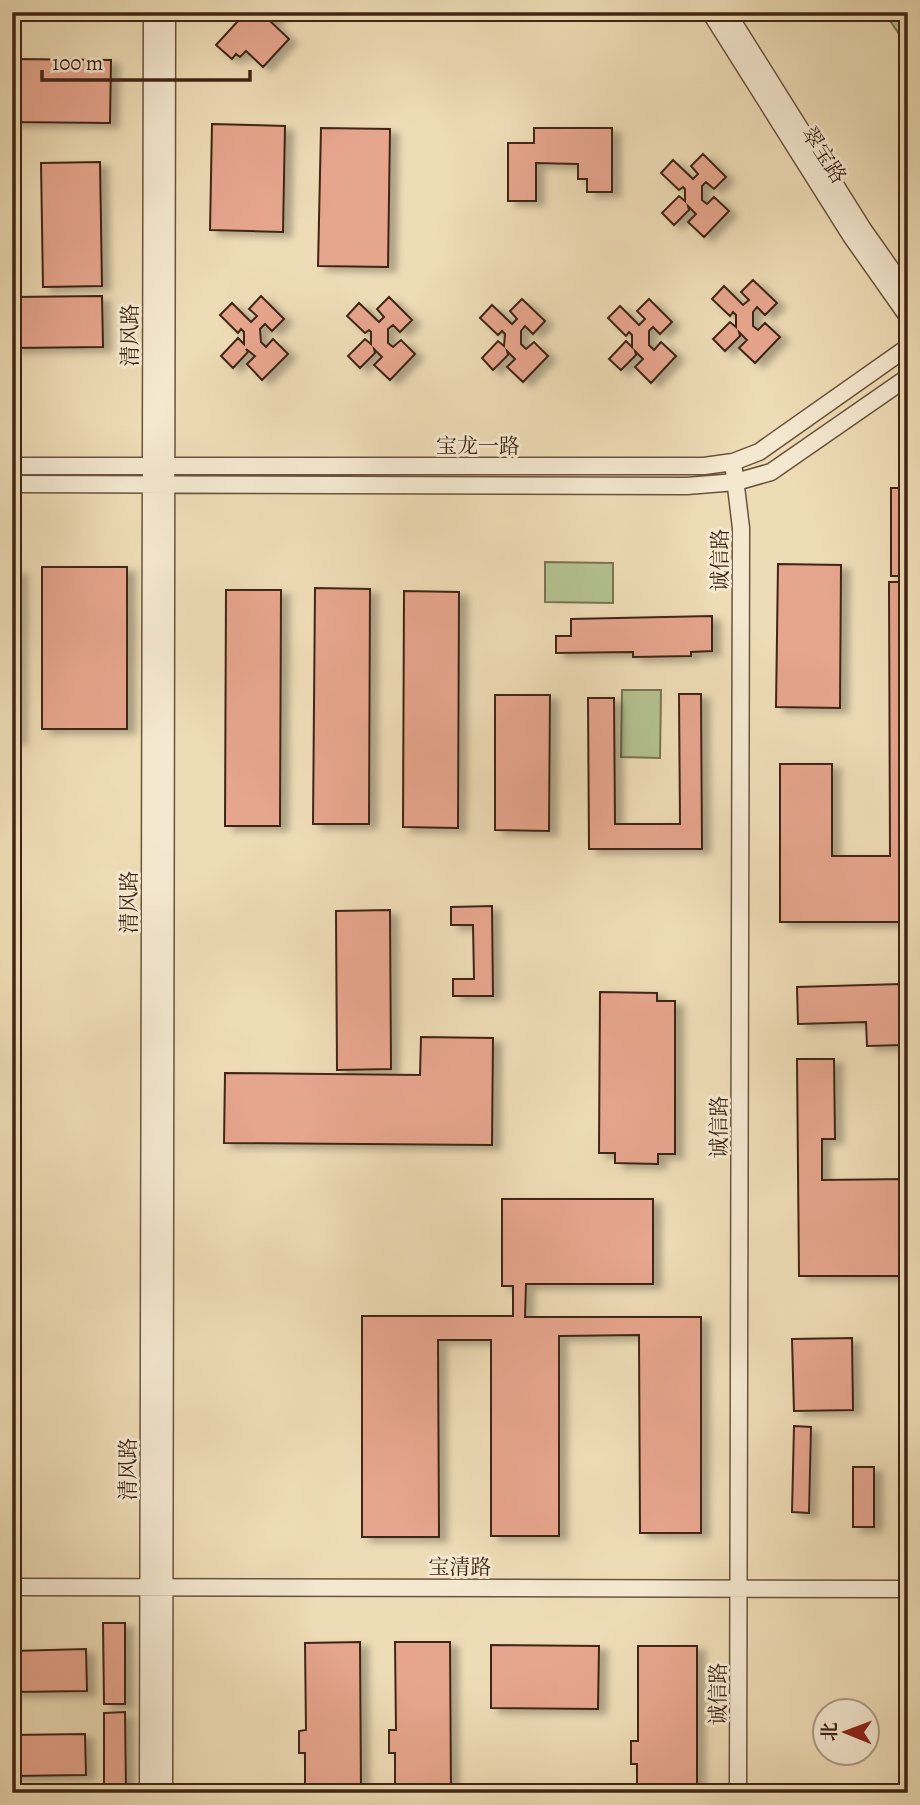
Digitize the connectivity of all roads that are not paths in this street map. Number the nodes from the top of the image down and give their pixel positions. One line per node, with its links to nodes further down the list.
1 (152, 12): 11 (street, 清风路)
2 (167, 12): 11 (street, 清风路)
3 (710, 12): 6 (street, 翠宝路)
4 (727, 12): 5 (street, 翠宝路)
5 (908, 293)
6 (908, 317)
7 (908, 347): 9 (street, 宝龙一路)
8 (908, 377): 12 (street, 宝龙一路)
9 (733, 462): 11 (street, 宝龙一路); 12 (street, 诚信路)
10 (12, 466): 11 (street, 宝龙一路)
11 (158, 467): 14 (street, 清风路)
12 (736, 482): 14 (street, 宝龙一路); 17 (street, 诚信路)
13 (12, 484): 14 (street, 宝龙一路)
14 (159, 484): 16 (street, 清风路)
15 (12, 1587): 16 (street, 宝清路)
16 (156, 1588): 17 (street, 宝清路); 19 (street, 清风路); 20 (street, 清风路)
17 (739, 1589): 18 (street, 宝清路); 21 (street, 诚信路)
18 (908, 1589)
19 (148, 1793)
20 (163, 1793)
21 (738, 1793)

